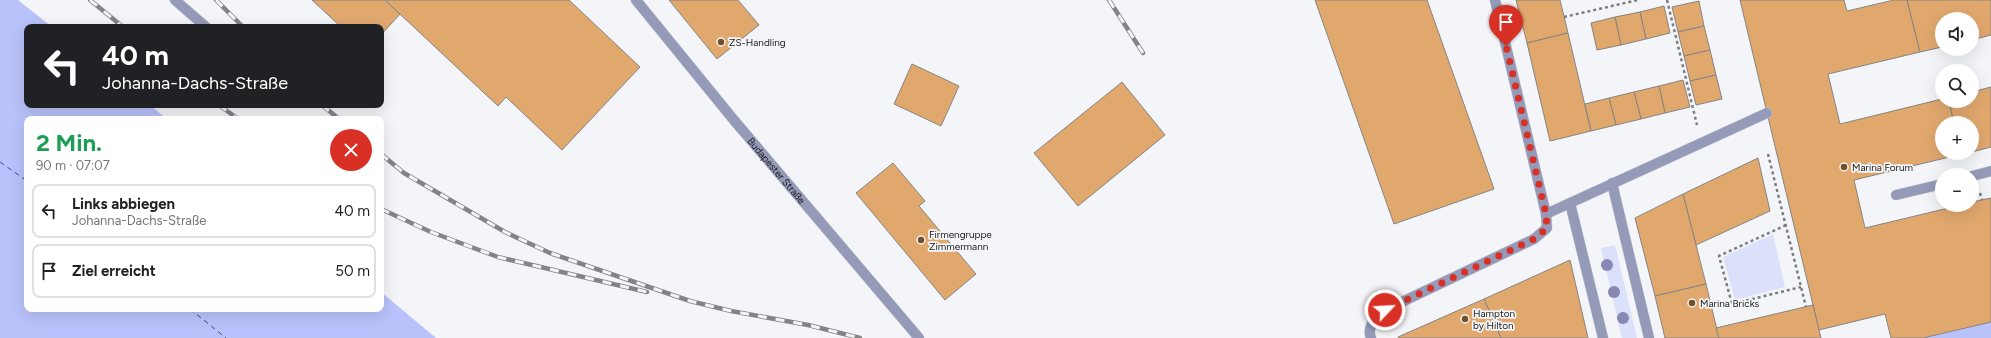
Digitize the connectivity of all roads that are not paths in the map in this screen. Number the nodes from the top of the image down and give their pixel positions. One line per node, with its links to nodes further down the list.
1 (175, 0): 4 (street)
2 (636, 0): 13 (street, Budapester Straße)
3 (1496, 0): 12 (street)
4 (203, 24)
5 (1767, 113): 8 (street)
6 (1991, 171): 7 (street)
7 (1979, 174)
8 (1612, 183): 11 (street); 16 (street)
9 (1935, 186): 10 (street)
10 (1896, 195)
11 (1570, 203): 12 (street); 15 (street)
12 (1546, 214): 14 (street)
13 (919, 338)
14 (1370, 338)
15 (1603, 338)
16 (1649, 338)

